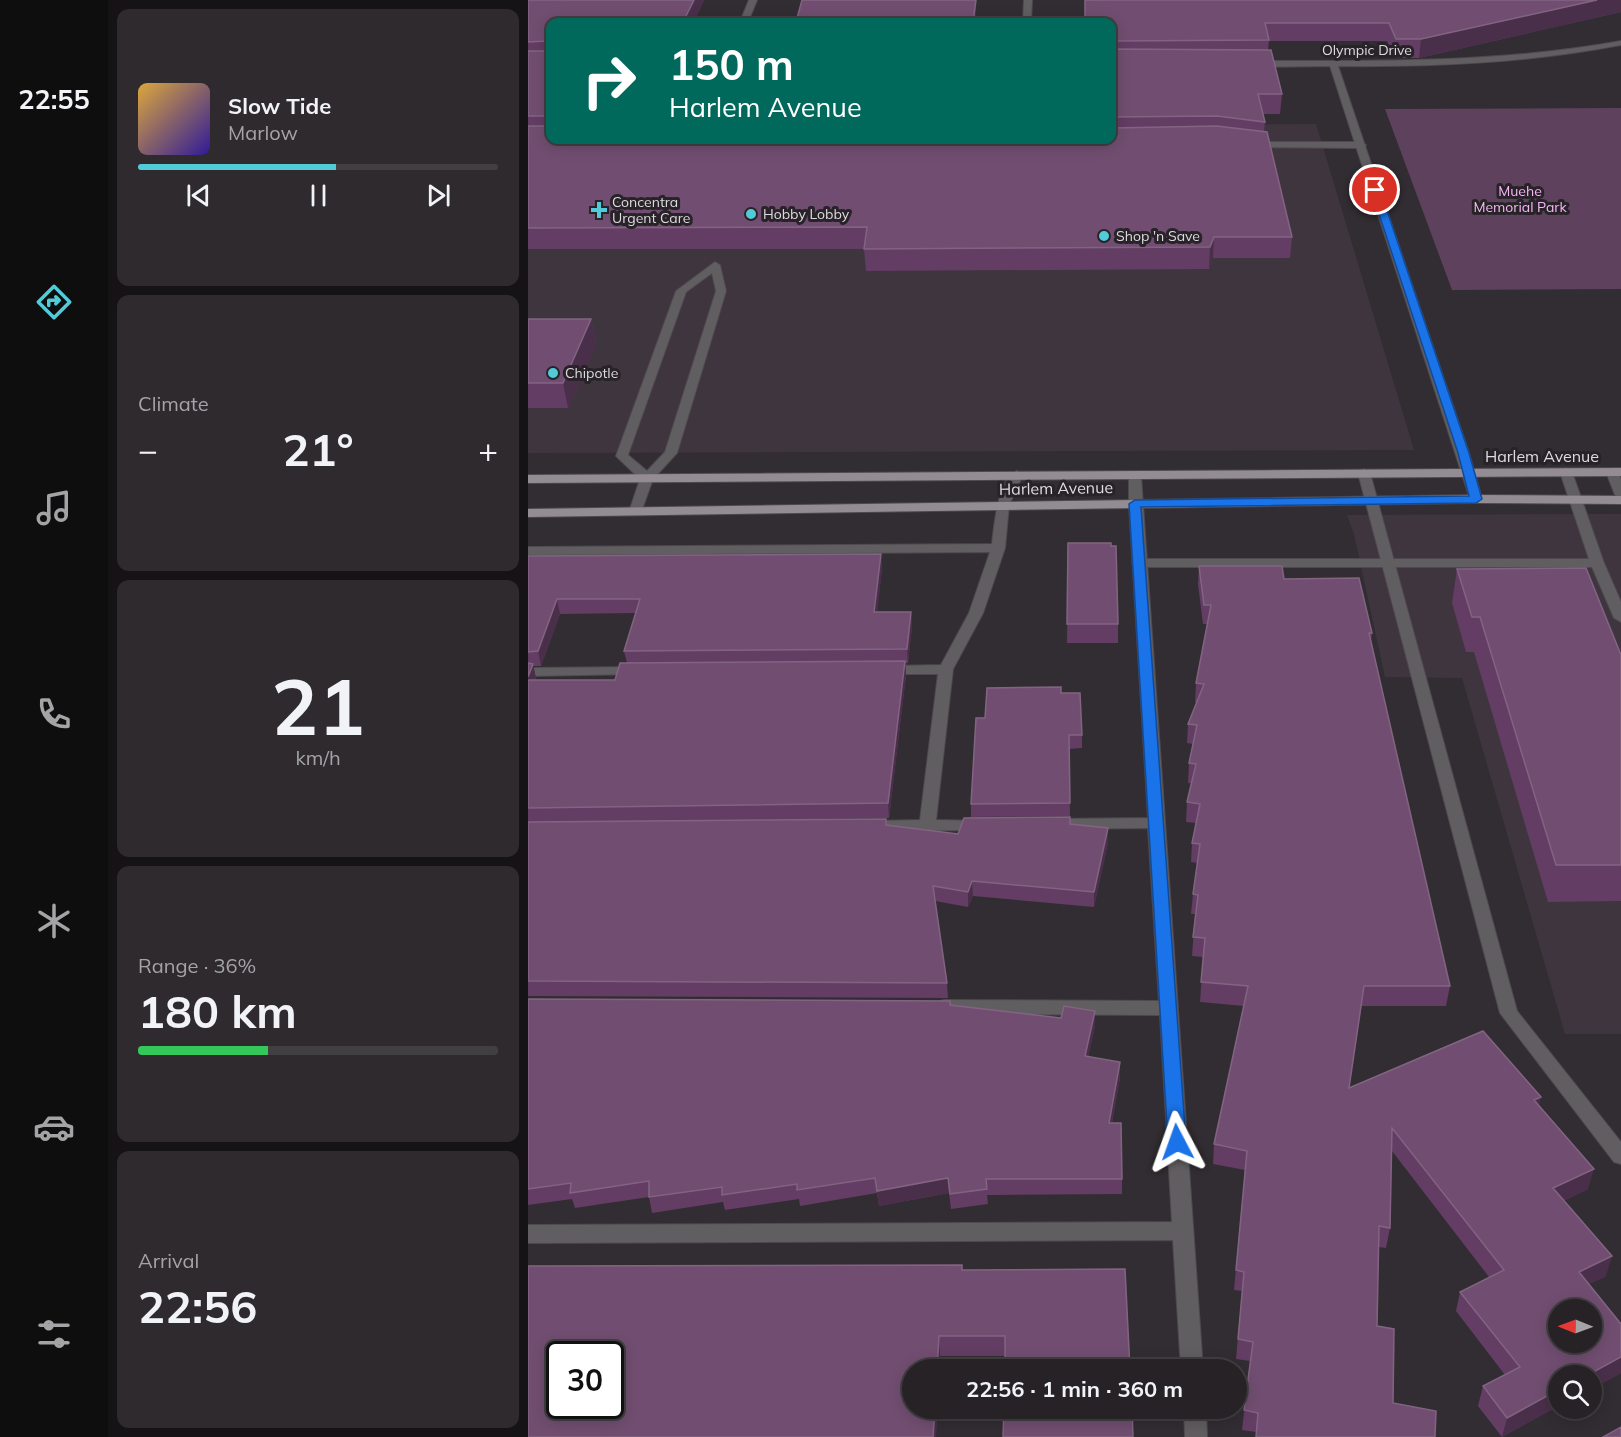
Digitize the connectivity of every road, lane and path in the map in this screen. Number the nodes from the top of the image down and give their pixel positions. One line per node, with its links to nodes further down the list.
1 (753, 0): 3 (street)
2 (1028, 0): 4 (street)
3 (746, 18)
4 (1027, 18)
5 (1621, 43): 6 (street, Olympic Drive)
6 (1609, 45): 7 (street); 8 (street, Olympic Drive)
7 (1621, 51)
8 (1333, 63): 9 (street, Olympic Drive); 11 (street)
9 (1252, 64)
10 (1245, 145): 11 (street)
11 (1361, 145): 12 (street)
12 (1468, 472): 13 (main road, Harlem Avenue); 15 (main road, Harlem Avenue); 21 (street)
13 (1566, 472): 14 (main road, Harlem Avenue); 22 (street)
14 (1617, 472): 20 (street)
15 (1364, 474): 17 (main road, Harlem Avenue); 23 (street)
16 (1017, 476): 17 (main road, Harlem Avenue); 19 (main road, Harlem Avenue); 25 (street)
17 (1135, 476): 24 (street)
18 (528, 478): 19 (main road, Harlem Avenue)
19 (647, 478): 19 (street); 26 (street)
20 (1621, 497): 22 (main road, Harlem Avenue)
21 (1476, 499): 22 (main road, Harlem Avenue); 23 (main road, Harlem Avenue)
22 (1574, 500): 31 (street)
23 (1373, 501): 24 (main road, Harlem Avenue); 30 (street)
24 (1135, 504): 25 (main road, Harlem Avenue); 32 (street)
25 (1003, 506): 26 (main road, Harlem Avenue); 28 (street)
26 (635, 512): 27 (main road, Harlem Avenue)
27 (528, 513)
28 (998, 548): 29 (street); 34 (street)
29 (528, 551)
30 (1388, 562): 31 (street); 32 (street); 45 (street)
31 (1597, 562): 33 (street)
32 (1139, 563): 38 (street)
33 (1621, 618)
34 (946, 669): 35 (street); 40 (street)
35 (874, 670)
36 (647, 671): 37 (street)
37 (528, 672)
38 (1156, 823): 39 (street); 44 (street)
39 (1042, 824)
40 (927, 825): 41 (street); 42 (street)
41 (996, 825)
42 (857, 826)
43 (931, 1006): 44 (street)
44 (1169, 1008): 46 (street)
45 (1621, 1156)
46 (1183, 1231): 47 (street); 48 (street)
47 (528, 1234)
48 (1191, 1359)
49 (1195, 1419): 50 (street)
50 (1196, 1437)

